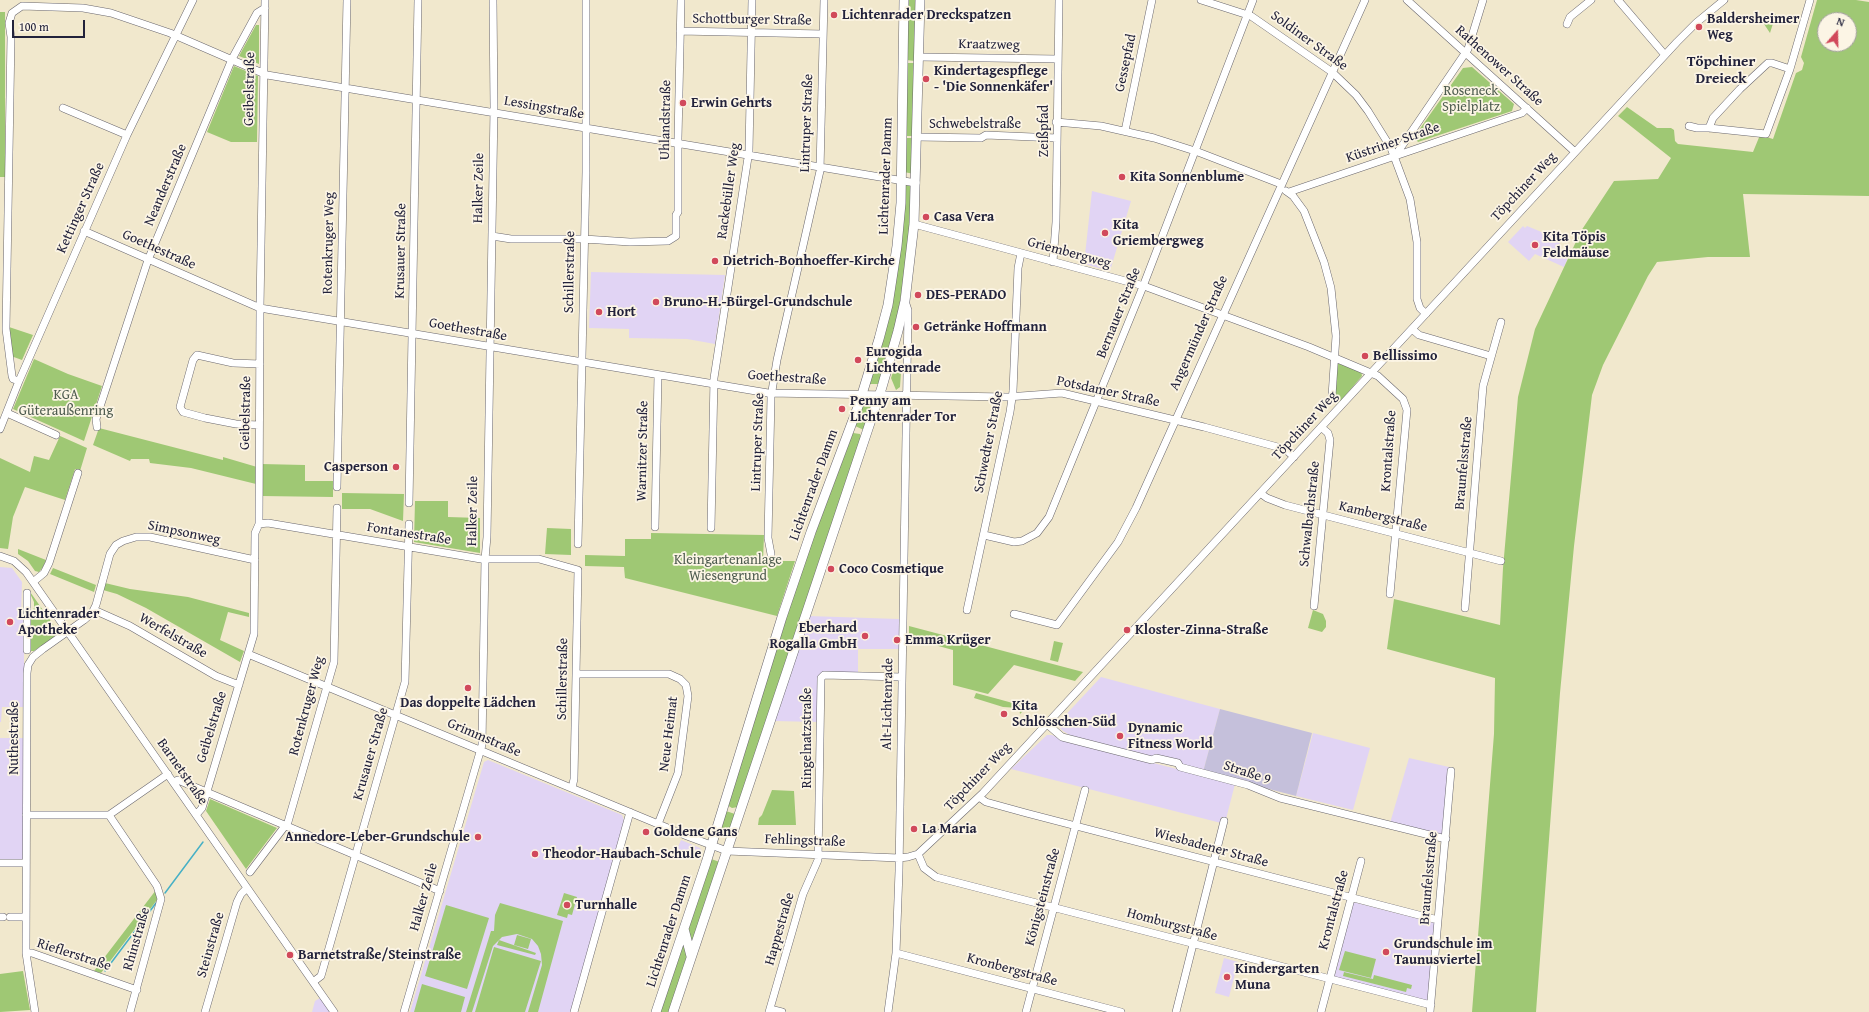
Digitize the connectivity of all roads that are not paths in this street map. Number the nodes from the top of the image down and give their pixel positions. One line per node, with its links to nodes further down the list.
1 (193, 0): 30 (street, Kettinger Straße)
2 (265, 0): 24 (street, Geibelstraße)
3 (347, 0): 39 (street, Rotenkruger Weg)
4 (418, 0): 40 (street, Krusauer Straße)
5 (493, 0): 43 (street, Halker Zeile)
6 (586, 0): 46 (street, Schillerstraße)
7 (681, 0): 27 (street, Uhlandstraße)
8 (752, 0): 28 (street, Rackebüller Weg)
9 (824, 0): 29 (street, Lintruper Straße)
10 (904, 0): 58 (main road, Lichtenrader Damm)
11 (920, 0): 33 (main road, Lichtenrader Damm)
12 (1059, 0): 35 (street, Zeißpfad)
13 (1152, 0): 48 (street, Gessepfad)
14 (1201, 0): 25 (street, Soldiner Straße)
15 (1253, 0): 25 (street, Bernauer Straße)
16 (1365, 0): 37 (street, Angermünder Straße)
17 (1407, 0): 31 (street, Rathenower Straße)
18 (1483, 0): 31 (street)
19 (1591, 0): 26 (street)
20 (1618, 0): 32 (street)
21 (1724, 0): 32 (street, Töpchiner Weg)
22 (1810, 0): 36 (street)
23 (84, 4): 30 (street, Lessingstraße); 85 (street, Lessingstraße)
24 (265, 8): 34 (street, Neanderstraße); 38 (street, Geibelstraße)
25 (1248, 14): 37 (street, Soldiner Straße); 53 (street, Bernauer Straße)
26 (1567, 24)
27 (680, 31): 28 (street, Schottburger Straße); 52 (street, Uhlandstraße)
28 (752, 33): 29 (street, Schottburger Straße); 55 (street, Rackebüller Weg)
29 (823, 34): 57 (street, Lintruper Straße)
30 (175, 35): 34 (street, Lessingstraße); 49 (street, Kettinger Straße)
31 (1465, 53): 42 (street, Rathenower Straße); 56 (street)
32 (1665, 55): 54 (street, Töpchiner Weg)
33 (919, 57): 35 (street, Kraatzweg); 50 (main road, Lichtenrader Damm)
34 (232, 59): 38 (street, Lessingstraße); 67 (street, Neanderstraße)
35 (1058, 59): 44 (street, Zeißpfad)
36 (1790, 69): 47 (street); 47 (street)
37 (1332, 72): 56 (street, Soldiner Straße); 60 (street, Angermünder Straße)
38 (264, 73): 39 (street, Lessingstraße); 71 (street, Geibelstraße)
39 (346, 88): 40 (street, Lessingstraße); 74 (street, Rotenkruger Weg)
40 (417, 100): 43 (street, Lessingstraße); 77 (street, Krusauer Straße)
41 (63, 108): 49 (street)
42 (1527, 108): 54 (street, Rathenower Straße); 56 (street, Küstriner Straße)
43 (493, 112): 46 (street, Lessingstraße); 64 (street, Halker Zeile)
44 (1056, 122): 48 (street); 51 (street, Zeißpfad)
45 (1689, 126): 47 (street)
46 (586, 128): 52 (street, Lessingstraße); 65 (street, Schillerstraße)
47 (1709, 128)
48 (1125, 131): 53 (street)
49 (127, 135): 63 (street, Kettinger Straße)
50 (917, 137): 51 (street, Schwebelstraße); 59 (main road, Lichtenrader Damm)
51 (1057, 138): 68 (street, Zeißpfad)
52 (678, 143): 55 (street, Lessingstraße); 65 (street, Uhlandstraße)
53 (1195, 151): 60 (street); 69 (street, Bernauer Straße)
54 (1575, 152): 72 (street, Töpchiner Weg)
55 (749, 155): 57 (street, Lessingstraße); 86 (street, Rackebüller Weg)
56 (1395, 156): 61 (street, Küstriner Straße); 72 (street, Soldiner Straße)
57 (820, 167): 58 (street, Lessingstraße); 87 (street, Lintruper Straße)
58 (901, 180): 59 (street, Lessingstraße); 88 (main road, Lichtenrader Damm)
59 (916, 183): 62 (main road, Lichtenrader Damm)
60 (1280, 186): 61 (street); 73 (street, Angermünder Straße)
61 (1289, 192): 80 (street)
62 (914, 224): 66 (street, Griembergweg); 70 (main road, Lichtenrader Damm)
63 (84, 232): 67 (street, Goethestraße); 85 (street, Kettinger Straße)
64 (492, 236): 65 (street); 78 (street, Halker Zeile)
65 (584, 238): 81 (street, Schillerstraße)
66 (1021, 253): 68 (street, Griembergweg); 91 (street, Schwedter Straße)
67 (148, 260): 71 (street, Goethestraße); 97 (street, Neanderstraße)
68 (1053, 262): 69 (street, Griembergweg)
69 (1144, 286): 73 (street, Griembergweg); 93 (street, Bernauer Straße)
70 (905, 301): 89 (main road, Lichtenrader Damm); 90 (street, Lichtenrader Damm)
71 (260, 308): 74 (street, Goethestraße); 82 (street, Geibelstraße)
72 (1426, 314): 76 (street, Töpchiner Weg)
73 (1222, 315): 80 (street, Griembergweg); 95 (street, Angermünder Straße)
74 (341, 322): 77 (street, Goethestraße); 105 (street, Rotenkruger Weg)
75 (1501, 322): 79 (street, Braunfelsstraße)
76 (1412, 329): 79 (street); 83 (street, Töpchiner Weg)
77 (412, 334): 78 (street, Goethestraße); 107 (street, Krusauer Straße)
78 (489, 347): 81 (street, Goethestraße); 122 (street, Halker Zeile)
79 (1490, 356): 119 (street, Braunfelsstraße)
80 (1336, 358): 83 (street, Griembergweg); 92 (street)
81 (582, 362): 84 (street, Goethestraße); 117 (street, Schillerstraße)
82 (260, 364): 96 (street, Geibelstraße); 96 (street)
83 (1372, 372): 98 (street, Töpchiner Weg); 114 (street, Krontalstraße)
84 (658, 375): 86 (street, Goethestraße); 112 (street, Warnitzer Straße)
85 (19, 381): 94 (street, Kettinger Straße)
86 (714, 384): 87 (street, Goethestraße); 113 (street, Rackebüller Weg)
87 (771, 393): 88 (street, Goethestraße); 120 (street, Lintruper Straße)
88 (862, 395): 89 (street, Potsdamer Straße); 99 (main road, Lichtenrader Damm)
89 (879, 395): 90 (street, Potsdamer Straße); 101 (main road, Lichtenrader Damm)
90 (906, 396): 91 (street, Potsdamer Straße); 138 (street, Alt-Lichtenrade)
91 (1012, 396): 93 (street, Potsdamer Straße); 116 (street, Schwedter Straße)
92 (1332, 396)
93 (1097, 401): 95 (street, Potsdamer Straße); 116 (street, Bernauer Straße)
94 (7, 413): 100 (street, Kettinger Straße); 102 (street)
95 (1175, 419): 103 (street, Potsdamer Straße); 133 (street, Angermünder Straße)
96 (258, 425): 110 (street, Geibelstraße)
97 (97, 427)
98 (1321, 427): 103 (street, Töpchiner Weg); 109 (street, Schwalbachstraße)
99 (850, 428): 101 (main road); 151 (main road, Lichtenrader Damm)
100 (0, 429)
101 (866, 434): 153 (main road, Lichtenrader Damm)
102 (56, 435)
103 (1294, 457): 106 (street, Töpchiner Weg)
104 (78, 473): 126 (street)
105 (337, 487)
106 (1260, 493): 109 (street, Kambergstraße); 142 (street, Töpchiner Weg)
107 (409, 503)
108 (337, 508): 115 (street, Rotenkruger Weg)
109 (1323, 515): 114 (street, Kambergstraße); 129 (street, Schwalbachstraße)
110 (260, 524): 115 (street, Fontanestraße); 123 (street, Geibelstraße)
111 (409, 524): 118 (street, Krusauer Straße)
112 (655, 527)
113 (711, 528)
114 (1395, 534): 119 (street, Kambergstraße); 128 (street, Krontalstraße)
115 (336, 535): 118 (street, Fontanestraße); 140 (street, Rotenkruger Weg)
116 (984, 535): 132 (street, Schwedter Straße)
117 (578, 544)
118 (408, 547): 122 (street, Fontanestraße); 141 (street, Krusauer Straße)
119 (1469, 553): 124 (street, Kambergstraße); 130 (street, Braunfelsstraße)
120 (771, 554)
121 (0, 556): 126 (street, Barnetstraße)
122 (485, 559): 125 (street, Fontanestraße); 143 (street, Halker Zeile)
123 (255, 560): 131 (street, Simpsonweg); 136 (street, Geibelstraße)
124 (1501, 561)
125 (578, 570): 137 (street, Schillerstraße)
126 (33, 582): 134 (street, Barnetstraße)
127 (27, 593): 135 (street)
128 (1390, 594)
129 (1314, 606)
130 (1465, 608)
131 (94, 610): 134 (street); 139 (street, Werfelstraße)
132 (967, 610)
133 (1014, 614)
134 (68, 632): 145 (street, Barnetstraße); 154 (street, Nuthestraße)
135 (27, 650)
136 (248, 654): 139 (street, Geibelstraße); 140 (street, Grimmstraße)
137 (576, 674): 147 (street, Schillerstraße); 158 (street, Neue Heimat)
138 (902, 677): 166 (street, Ringelnatzstraße); 167 (street, Alt-Lichtenrade)
139 (238, 685): 149 (street, Geibelstraße)
140 (327, 686): 141 (street, Grimmstraße); 159 (street, Rotenkruger Weg)
141 (396, 715): 143 (street, Grimmstraße); 165 (street, Krusauer Straße)
142 (1047, 724): 150 (street, Töpchiner Weg); 161 (street, Straße 9)
143 (481, 750): 147 (street, Grimmstraße); 174 (street, Halker Zeile)
144 (1451, 771): 161 (street, Braunfelsstraße)
145 (168, 774): 146 (street, Barnetstraße); 155 (street)
146 (173, 782): 149 (street); 156 (street, Barnetstraße)
147 (572, 788): 152 (street, Grimmstraße)
148 (1085, 790): 160 (street, Königsteinstraße)
149 (206, 792): 156 (street, Geibelstraße); 159 (street)
150 (980, 797): 160 (street, Wiesbadener Straße); 164 (street, Töpchiner Weg)
151 (722, 807): 153 (main road); 162 (main road, Lichtenrader Damm)
152 (630, 812): 158 (street, Grimmstraße); 196 (street)
153 (739, 812): 163 (main road, Lichtenrader Damm)
154 (26, 815): 155 (street); 171 (street, Nuthestraße)
155 (109, 815): 188 (street, Rhinstraße)
156 (196, 815): 173 (street, Barnetstraße)
157 (1224, 821): 169 (street)
158 (658, 824): 162 (street, Grimmstraße)
159 (286, 826): 165 (street); 172 (street, Rotenkruger Weg)
160 (1075, 826): 169 (street, Wiesbadener Straße); 176 (street, Königsteinstraße)
161 (1446, 839): 179 (street, Braunfelsstraße)
162 (711, 846): 163 (street, Fehlingstraße); 180 (main road, Lichtenrader Damm)
163 (727, 851): 166 (street, Fehlingstraße); 184 (main road, Lichtenrader Damm)
164 (918, 854): 167 (street); 176 (street, Homburgstraße)
165 (356, 855): 174 (street); 186 (street, Krusauer Straße)
166 (819, 855): 167 (street, Fehlingstraße); 190 (street, Happestraße)
167 (899, 858): 183 (street, Alt-Lichtenrade)
168 (1361, 861): 175 (street, Krontalstraße)
169 (1214, 862): 175 (street, Wiesbadener Straße); 181 (street)
170 (0, 863): 171 (street)
171 (26, 863): 178 (street, Nuthestraße)
172 (250, 872)
173 (247, 888): 186 (street, Barnetstraße); 193 (street, Steinstraße)
174 (440, 891): 195 (street, Halker Zeile)
175 (1352, 898): 179 (street, Wiesbadener Straße); 185 (street, Krontalstraße)
176 (1053, 908): 181 (street, Homburgstraße); 187 (street, Königsteinstraße)
177 (4, 917): 178 (street)
178 (26, 917): 182 (street, Nuthestraße)
179 (1438, 920): 189 (street, Braunfelsstraße)
180 (684, 929): 184 (main road); 197 (main road, Lichtenrader Damm)
181 (1193, 944): 185 (street, Homburgstraße); 203 (street)
182 (26, 953): 188 (street, Rieflerstraße); 191 (street, Nuthestraße)
183 (896, 953): 187 (street, Kronbergstraße); 200 (street, Alt-Lichtenrade)
184 (692, 957): 198 (main road, Lichtenrader Damm)
185 (1330, 979): 189 (street, Homburgstraße); 204 (street, Krontalstraße)
186 (314, 982): 194 (street, Barnetstraße)
187 (1032, 989): 201 (street, Königsteinstraße); 202 (street, Kronbergstraße)
188 (137, 990): 192 (street, Rhinstraße)
189 (1431, 1009)
190 (770, 1010): 199 (street)
191 (35, 1012)
192 (130, 1012)
193 (205, 1012)
194 (334, 1012)
195 (404, 1012)
196 (574, 1012)
197 (656, 1012)
198 (673, 1012)
199 (782, 1012)
200 (888, 1012)
201 (1026, 1012)
202 (1121, 1012)
203 (1176, 1012)
204 (1321, 1012)

